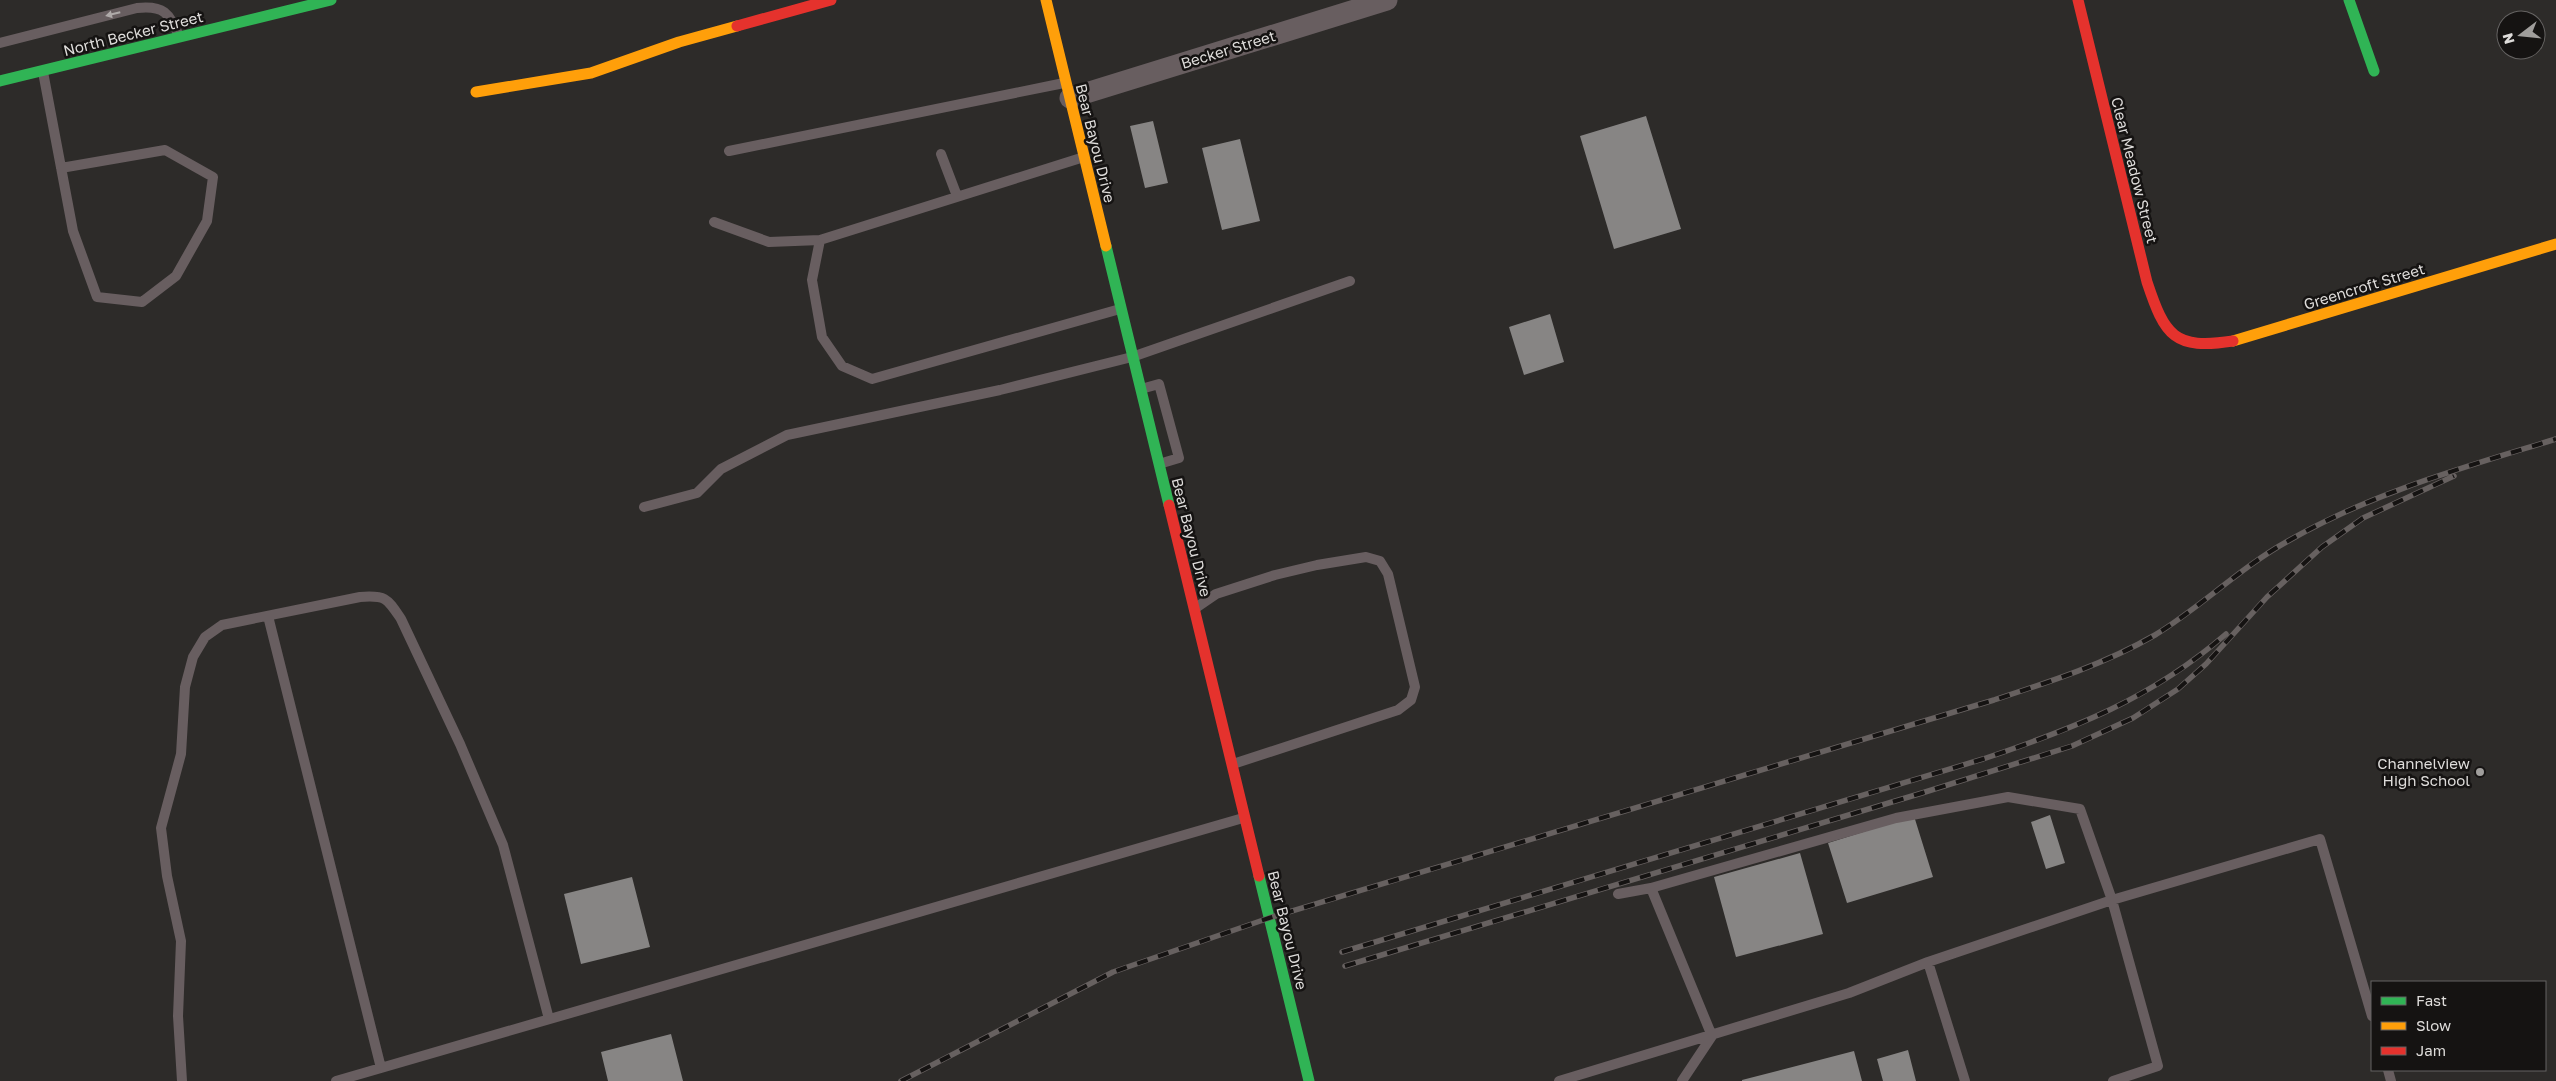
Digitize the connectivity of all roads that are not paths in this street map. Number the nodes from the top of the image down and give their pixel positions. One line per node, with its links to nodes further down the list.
1 (331, 0): 7 (street, North Becker Street)
2 (831, 0): 13 (street)
3 (1046, 0): 12 (street, Bear Bayou Drive)
4 (1387, 0): 12 (street, Becker Street)
5 (2078, 0): 24 (street, Clear Meadow Street)
6 (2349, 0): 10 (street)
7 (179, 37): 8 (lane, one-way to 8); 9 (street, North Becker Street)
8 (0, 43)
9 (43, 71): 11 (street, North Becker Street); 17 (lane)
10 (2374, 71)
11 (0, 81)
12 (1068, 91): 14 (lane); 16 (street, Bear Bayou Drive)
13 (476, 92)
14 (729, 150)
15 (941, 154): 18 (lane)
16 (1084, 157): 18 (lane); 23 (street, Bear Bayou Drive)
17 (61, 168): 17 (lane)
18 (957, 196): 20 (lane)
19 (714, 222): 20 (lane)
20 (820, 240): 23 (lane)
21 (2556, 244): 24 (street, Greencroft Street)
22 (1350, 281): 25 (lane)
23 (1121, 309): 25 (street, Bear Bayou Drive)
24 (2178, 340)
25 (1132, 357): 26 (street, Bear Bayou Drive); 28 (lane)
26 (1140, 389): 27 (street, Bear Bayou Drive); 27 (lane)
27 (1158, 464): 29 (street, Bear Bayou Drive)
28 (644, 507)
29 (1194, 610): 31 (street, Bear Bayou Drive); 31 (lane)
30 (268, 616): 38 (lane); 40 (lane); 41 (lane)
31 (1232, 764): 32 (street, Bear Bayou Drive)
32 (1244, 817): 38 (lane); 43 (street, Bear Bayou Drive)
33 (1651, 888): 34 (lane); 35 (lane); 39 (lane)
34 (1618, 894)
35 (2112, 900): 36 (lane); 37 (lane); 47 (lane)
36 (1928, 962): 39 (lane); 46 (lane)
37 (2371, 1013)
38 (549, 1019): 40 (lane)
39 (1712, 1036): 44 (lane); 45 (lane)
40 (381, 1068): 42 (lane)
41 (182, 1081)
42 (336, 1081)
43 (1309, 1081)
44 (1559, 1081)
45 (1682, 1081)
46 (1965, 1081)
47 (2113, 1081)

